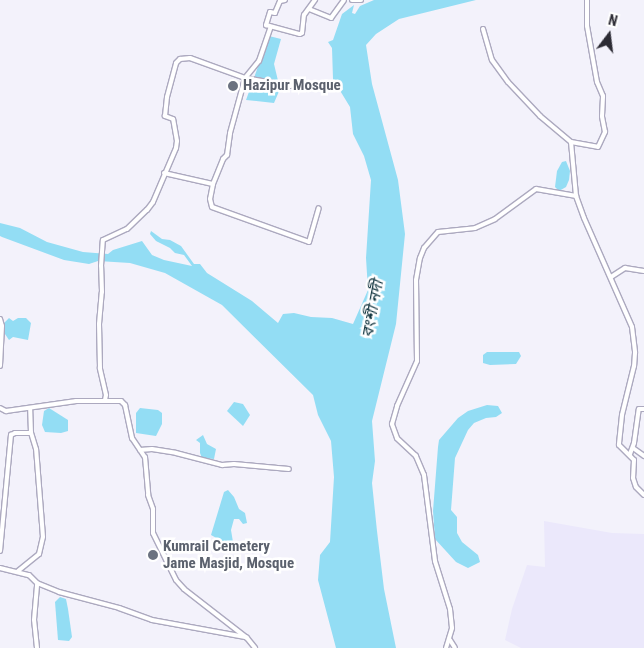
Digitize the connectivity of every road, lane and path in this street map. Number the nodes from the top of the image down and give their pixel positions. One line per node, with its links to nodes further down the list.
1 (285, 0): 8 (street)
2 (315, 0): 7 (street)
3 (344, 0): 7 (street)
4 (352, 0): 5 (street)
5 (361, 0)
6 (587, 0): 12 (street)
7 (309, 9): 8 (street)
8 (270, 27): 10 (street)
9 (483, 28): 12 (street)
10 (245, 78): 11 (street); 13 (street); 14 (street)
11 (290, 86)
12 (571, 142): 15 (street)
13 (164, 173): 14 (street); 21 (street)
14 (213, 184): 16 (street)
15 (576, 196): 18 (street); 38 (street)
16 (319, 208)
17 (644, 271): 18 (street)
18 (611, 278): 28 (street)
19 (0, 319): 20 (street)
20 (0, 366)
21 (105, 400): 23 (street); 27 (street)
22 (0, 408): 23 (street)
23 (30, 408): 25 (street)
24 (644, 409): 26 (street)
25 (31, 433): 32 (street); 35 (street)
26 (633, 448): 28 (street); 29 (street)
27 (140, 450): 30 (street); 37 (street)
28 (630, 454): 31 (street)
29 (644, 456)
30 (289, 470)
31 (644, 495)
32 (2, 527): 33 (street)
33 (0, 551)
34 (0, 568): 35 (street)
35 (18, 571): 36 (street)
36 (37, 582): 37 (street); 39 (street)
37 (247, 638): 40 (street)
38 (450, 640): 41 (street); 42 (street)
39 (37, 648)
40 (255, 648)
41 (446, 648)
42 (455, 648)

